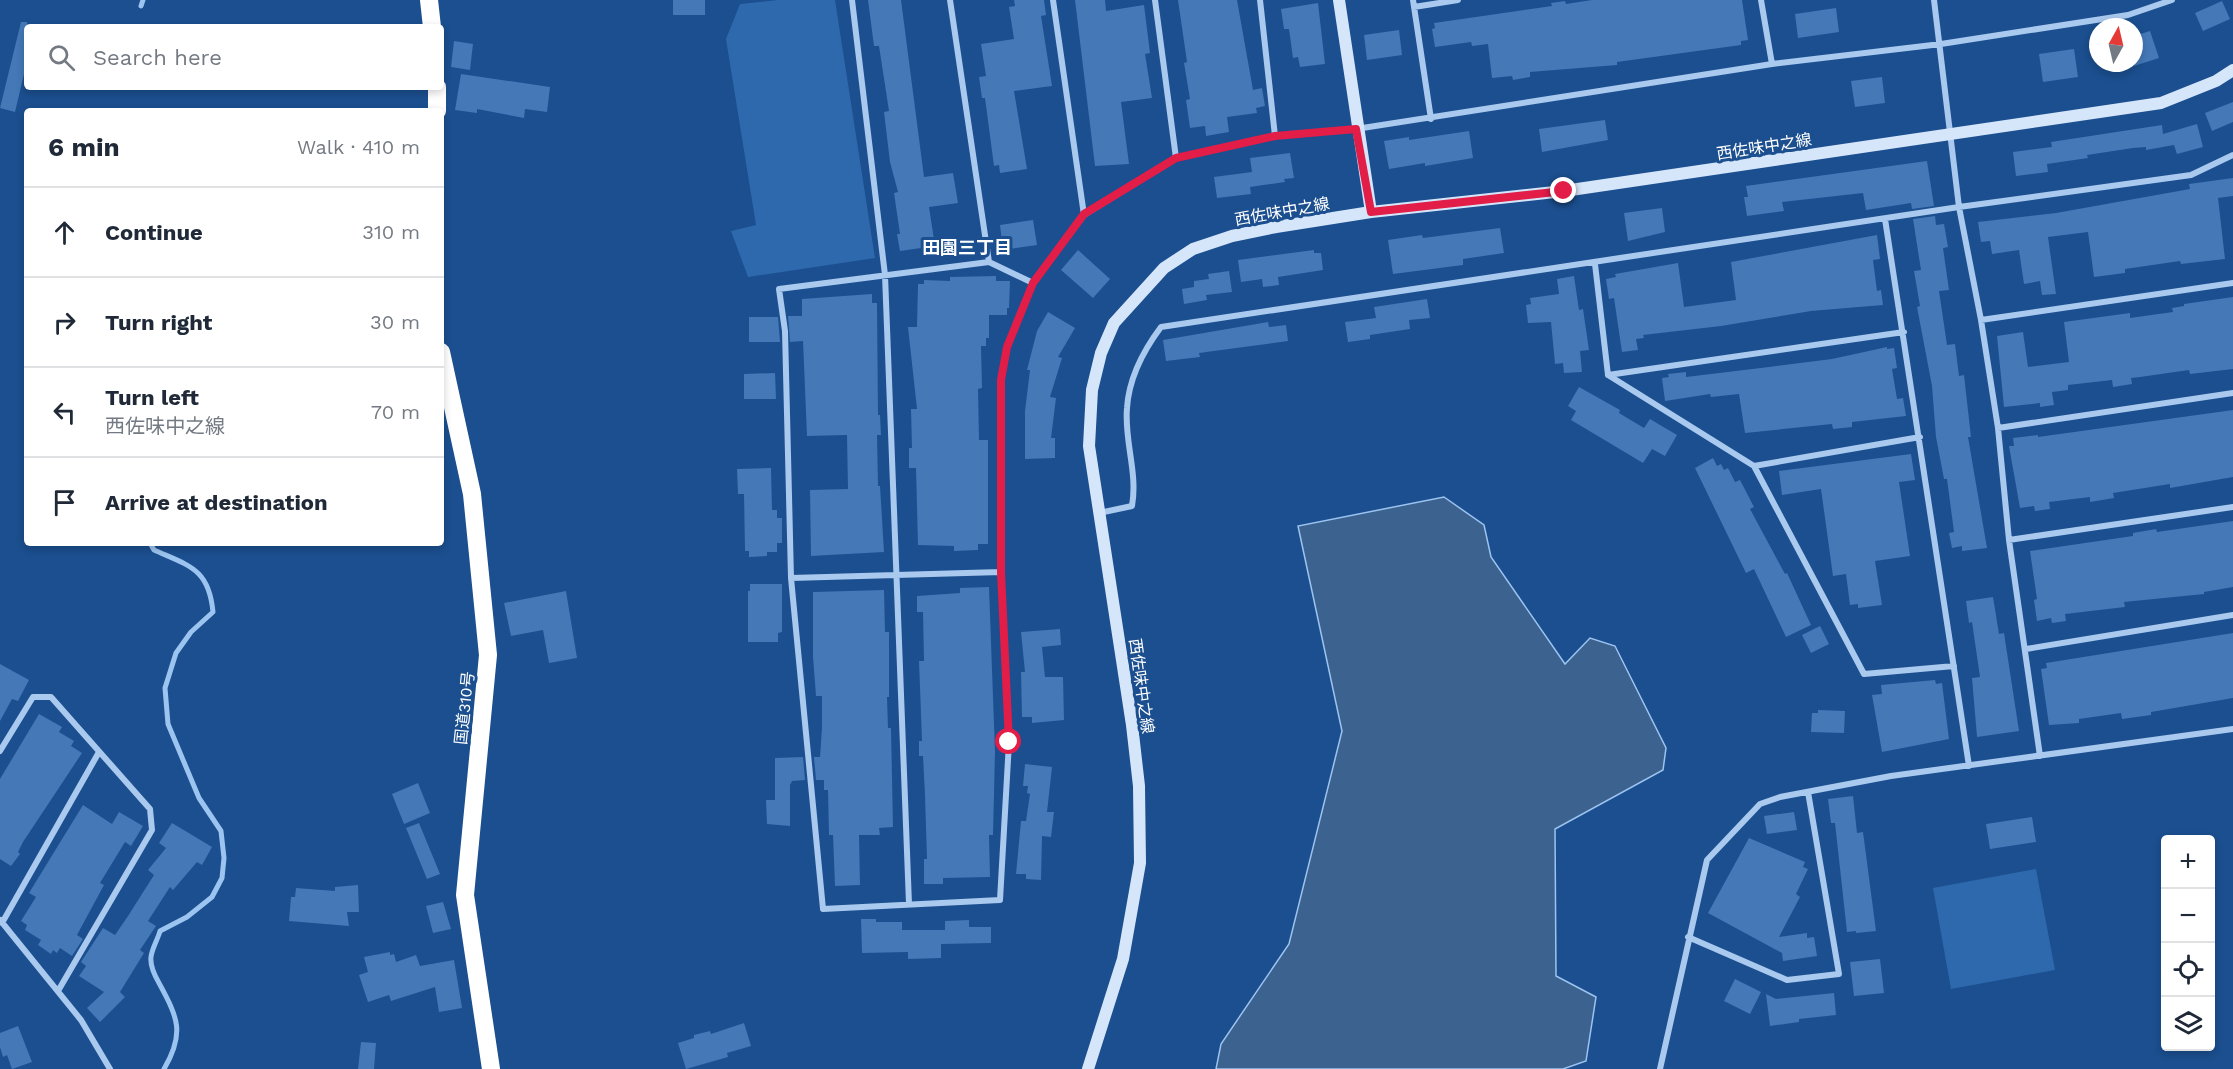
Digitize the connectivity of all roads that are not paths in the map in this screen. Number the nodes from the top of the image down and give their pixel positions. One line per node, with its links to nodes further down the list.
1 (429, 0): 13 (highway)
2 (852, 0): 31 (street)
3 (950, 0): 29 (street)
4 (1053, 0): 27 (street)
5 (1155, 0): 24 (street)
6 (1260, 0): 22 (street)
7 (1339, 0): 20 (main road)
8 (1458, 0): 12 (street)
9 (1761, 0): 15 (street)
10 (1934, 0): 14 (street)
11 (2172, 0): 14 (street)
12 (1414, 3): 19 (street)
13 (432, 24)
14 (1941, 44): 15 (street); 21 (street)
15 (1772, 64): 19 (street)
16 (2233, 70): 21 (main road, 西佐味中之線)
17 (437, 90): 18 (highway)
18 (437, 108)
19 (1431, 119): 20 (street)
20 (1356, 129): 22 (street); 26 (main road)
21 (1950, 134): 25 (street); 26 (main road, 西佐味中之線)
22 (1275, 136): 24 (street)
23 (2233, 155): 25 (street)
24 (1176, 158): 27 (street)
25 (1959, 207): 28 (street); 34 (street)
26 (1371, 212): 43 (main road, 西佐味中之線)
27 (1084, 214): 32 (street)
28 (1885, 219): 30 (street); 35 (street)
29 (989, 262): 31 (street); 32 (street)
30 (1595, 264): 37 (street); 43 (street)
31 (885, 275): 46 (street); 47 (street)
32 (1033, 283): 45 (street)
33 (2233, 283): 34 (street)
34 (1981, 320): 39 (street)
35 (1904, 332): 37 (street); 40 (street)
36 (444, 366): 62 (highway, 国道310号)
37 (1608, 375): 41 (street)
38 (2233, 393): 39 (street)
39 (1998, 428): 44 (street)
40 (1920, 437): 41 (street); 50 (street)
41 (1754, 466): 50 (street)
42 (2233, 507): 44 (street)
43 (1099, 513): 63 (main road, 西佐味中之線)
44 (2009, 540): 49 (street)
45 (1001, 572): 46 (street); 57 (street)
46 (897, 574): 47 (street); 57 (street)
47 (791, 578): 57 (street)
48 (2233, 615): 49 (street)
49 (2026, 648): 54 (street)
50 (1954, 666): 55 (street)
51 (2233, 729): 54 (street)
52 (0, 751): 53 (street)
53 (99, 752): 58 (street); 60 (street)
54 (2040, 756): 55 (street)
55 (1969, 766): 56 (street)
56 (1808, 792): 59 (street); 59 (street)
57 (909, 904)
58 (1, 921): 60 (street)
59 (1688, 937): 64 (street)
60 (58, 991): 61 (street)
61 (110, 1069)
62 (491, 1069)
63 (1088, 1069)
64 (1660, 1069)

